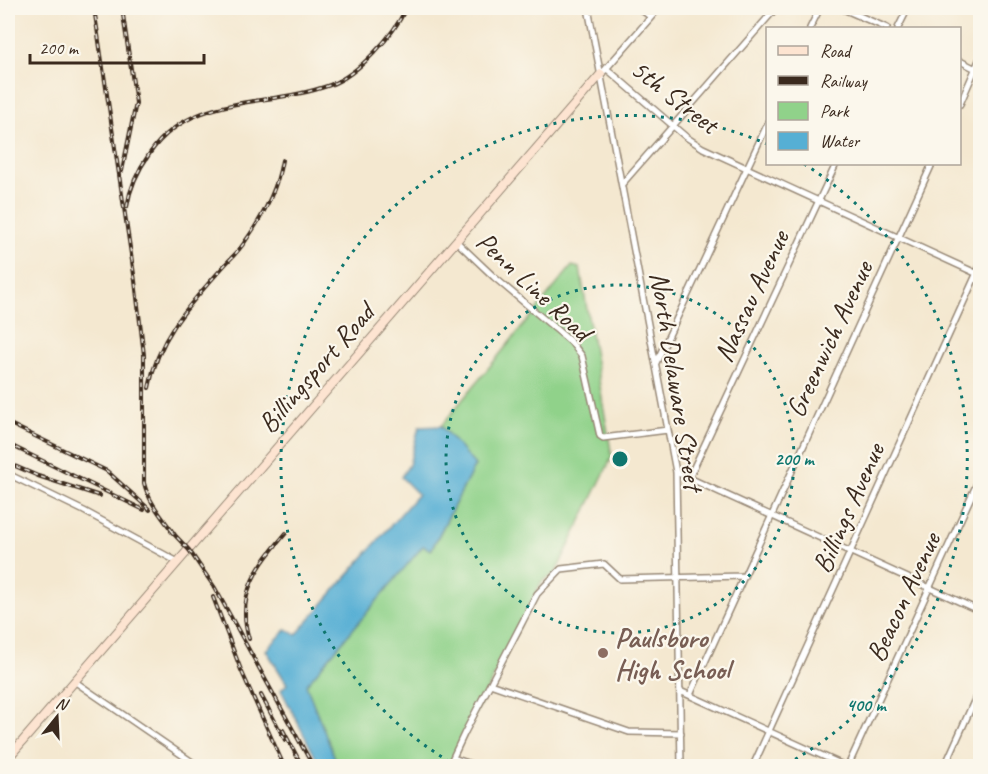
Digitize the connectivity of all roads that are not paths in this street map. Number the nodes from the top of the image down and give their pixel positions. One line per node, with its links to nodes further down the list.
1 (588, 8): 15 (street, North Delaware Street)
2 (639, 8): 8 (street)
3 (659, 8): 8 (street, Billingsport Road)
4 (776, 8): 17 (street)
5 (820, 8): 9 (street)
6 (841, 8): 10 (street)
7 (908, 8): 11 (street)
8 (651, 17): 15 (street, Billingsport Road)
9 (810, 27)
10 (885, 27)
11 (898, 27)
12 (981, 58): 14 (street)
13 (961, 62): 14 (street)
14 (978, 70): 16 (street)
15 (604, 71): 17 (street, 5th Street); 22 (street, North Delaware Street); 25 (street, Billingsport Road)
16 (961, 102)
17 (674, 126): 21 (street, 5th Street); 22 (street)
18 (766, 127): 21 (street)
19 (836, 165): 23 (street, Nassau Avenue)
20 (932, 165): 24 (street, Greenwich Avenue)
21 (747, 168): 23 (street, 5th Street); 28 (street)
22 (622, 184): 28 (street, North Delaware Street)
23 (818, 200): 24 (street, 5th Street); 33 (street, Nassau Avenue)
24 (899, 237): 27 (street, 5th Street); 34 (street, Greenwich Avenue)
25 (456, 241): 29 (street, Penn Line Road); 36 (street, Billingsport Road)
26 (981, 266): 27 (street, Billings Avenue)
27 (979, 274): 35 (street, Billings Avenue)
28 (656, 363): 29 (street, North Delaware Street)
29 (668, 430): 30 (street, North Delaware Street)
30 (676, 472): 33 (street); 38 (street, North Delaware Street)
31 (8, 474): 36 (street)
32 (981, 477): 39 (street, Beacon Avenue)
33 (689, 478): 34 (street)
34 (771, 516): 35 (street); 37 (street, Greenwich Avenue)
35 (851, 552): 39 (street); 46 (street, Billings Avenue)
36 (178, 562): 41 (street, Billingsport Road)
37 (744, 576): 38 (street); 45 (street, Greenwich Avenue)
38 (677, 578): 42 (street); 44 (street, North Delaware Street)
39 (930, 588): 40 (street); 55 (street, Beacon Avenue)
40 (981, 610)
41 (74, 681): 48 (street, Billingsport Road); 50 (street)
42 (490, 684): 47 (street); 49 (street)
43 (981, 688): 56 (street)
44 (680, 691): 45 (street); 47 (street, North Delaware Street)
45 (690, 695): 46 (street)
46 (769, 732): 54 (street, Billings Avenue); 55 (street)
47 (681, 733): 53 (street, North Delaware Street)
48 (8, 758)
49 (453, 758): 51 (street); 52 (street)
50 (198, 766)
51 (449, 766)
52 (477, 766)
53 (681, 766)
54 (753, 766)
55 (847, 766)
56 (945, 766)

